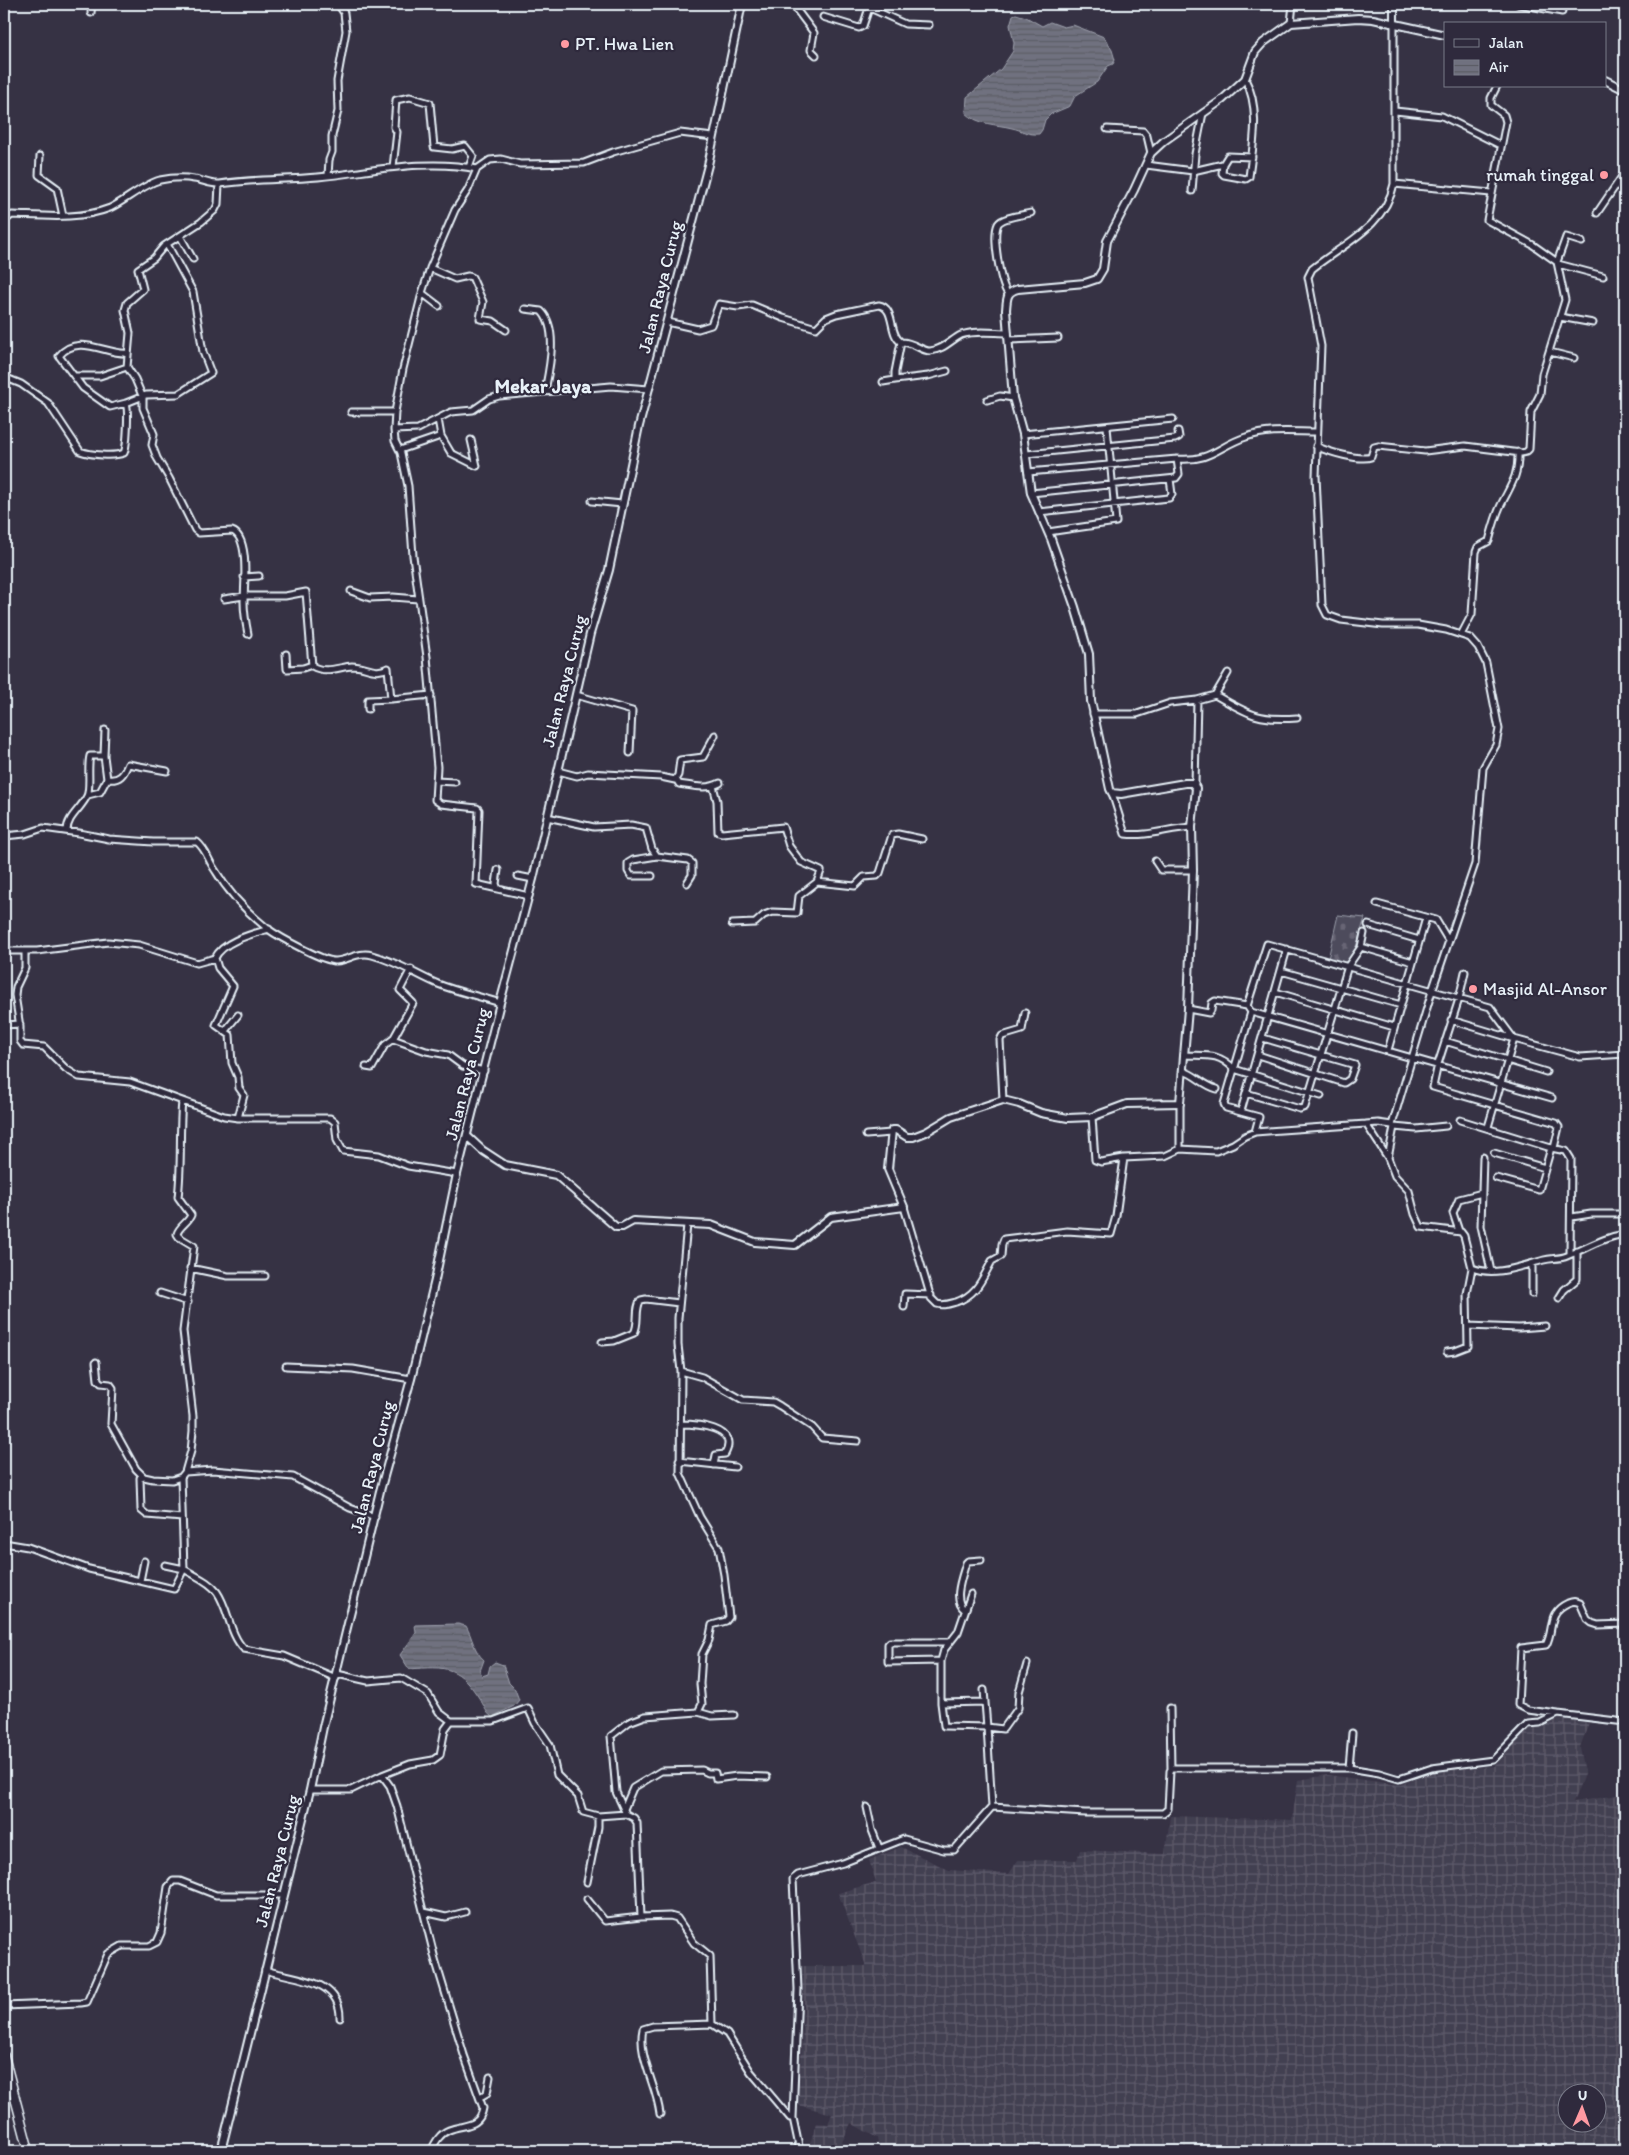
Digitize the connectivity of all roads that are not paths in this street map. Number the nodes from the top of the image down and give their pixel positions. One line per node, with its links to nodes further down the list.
1 (92, 4): 11 (street)
2 (338, 4): 37 (street)
3 (742, 4): 25 (street, Jalan Raya Curug)
4 (793, 4): 17 (street)
5 (861, 4): 9 (street)
6 (1293, 4): 13 (street)
7 (1394, 4): 14 (street)
8 (1518, 4): 10 (street)
9 (869, 8): 12 (street); 15 (street)
10 (1562, 12)
11 (91, 14)
12 (823, 17)
13 (1292, 23): 14 (street); 18 (street)
14 (1394, 23): 16 (street); 22 (street)
15 (929, 26)
16 (1444, 35)
17 (816, 55)
18 (1245, 78): 23 (street); 29 (street)
19 (1606, 80): 21 (street)
20 (1496, 88): 26 (street)
21 (1625, 90)
22 (1395, 112): 26 (street); 39 (street)
23 (1203, 113): 27 (street); 35 (street)
24 (1107, 129): 27 (street)
25 (714, 137): 34 (street); 58 (street, Jalan Raya Curug)
26 (1500, 145): 41 (street)
27 (1151, 154): 31 (street)
28 (40, 156): 44 (street)
29 (1252, 157): 30 (street); 30 (street)
30 (1223, 164): 35 (street)
31 (1146, 165): 35 (street); 54 (street)
32 (393, 167): 33 (street); 33 (street); 37 (street)
33 (469, 167): 34 (street)
34 (477, 169): 51 (street)
35 (1193, 171): 40 (street)
36 (1625, 172): 43 (street)
37 (328, 176): 38 (street)
38 (219, 184): 44 (street); 46 (street)
39 (1394, 184): 41 (street); 86 (street)
40 (1192, 191)
41 (1491, 193): 50 (street)
42 (1031, 213): 54 (street)
43 (1598, 213)
44 (64, 216): 45 (street)
45 (4, 228)
46 (180, 236): 48 (street); 49 (street)
47 (1582, 242): 50 (street)
48 (167, 244): 65 (street); 75 (street)
49 (193, 259)
50 (1558, 263): 52 (street); 57 (street)
51 (430, 268): 53 (street); 60 (street)
52 (1604, 276)
53 (422, 293): 55 (street); 80 (street)
54 (1008, 294): 61 (street)
55 (439, 306)
56 (524, 309): 74 (street)
57 (1560, 317): 59 (street); 64 (street)
58 (667, 322): 63 (street); 73 (street, Jalan Raya Curug)
59 (1593, 324)
60 (506, 330)
61 (1008, 337): 62 (street); 63 (street); 76 (street)
62 (1058, 338)
63 (901, 342): 71 (street)
64 (1550, 352): 66 (street); 93 (street)
65 (128, 353): 67 (street); 69 (street)
66 (1574, 358)
67 (127, 367): 69 (street); 75 (street)
68 (946, 371): 71 (street)
69 (75, 376): 78 (street)
70 (4, 377): 78 (street)
71 (895, 380): 72 (street)
72 (884, 382)
73 (649, 390): 74 (street); 102 (street, Jalan Raya Curug)
74 (545, 391): 81 (street)
75 (142, 396): 78 (street); 107 (street)
76 (1013, 398): 77 (street); 87 (street)
77 (987, 400)
78 (126, 403)
79 (351, 412): 80 (street)
80 (395, 412): 84 (street)
81 (438, 419): 84 (street); 88 (street)
82 (1173, 419): 83 (street)
83 (1107, 427): 87 (street); 90 (street)
84 (394, 430): 92 (street)
85 (1178, 431): 90 (street)
86 (1316, 432): 91 (street); 95 (street)
87 (1023, 434): 94 (street)
88 (441, 436): 89 (street); 92 (street)
89 (471, 440)
90 (1109, 445): 94 (street); 96 (street)
91 (1316, 446): 93 (street); 113 (street)
92 (400, 450): 111 (street)
93 (1518, 452): 113 (street)
94 (1027, 454): 97 (street)
95 (1177, 459): 96 (street); 98 (street)
96 (1111, 465): 97 (street); 99 (street)
97 (1028, 472): 100 (street)
98 (1170, 479): 99 (street); 103 (street)
99 (1113, 485): 100 (street); 103 (street)
100 (1031, 492): 104 (street)
101 (592, 501): 102 (street)
102 (622, 504): 118 (street, Jalan Raya Curug)
103 (1115, 504): 104 (street); 105 (street)
104 (1039, 512): 105 (street)
105 (1048, 532): 123 (street)
106 (259, 576): 107 (street)
107 (244, 578): 109 (street)
108 (351, 592): 111 (street)
109 (244, 596): 110 (street); 112 (street); 115 (street)
110 (224, 599)
111 (418, 599): 117 (street)
112 (248, 634)
113 (1461, 635): 163 (street)
114 (286, 654): 115 (street)
115 (312, 665): 120 (street)
116 (1228, 674): 119 (street)
117 (430, 695): 120 (street); 133 (street)
118 (576, 695): 127 (street); 130 (street, Jalan Raya Curug)
119 (1215, 695): 121 (street); 124 (street)
120 (391, 699): 122 (street)
121 (1197, 700): 123 (street); 136 (street)
122 (368, 709)
123 (1093, 714): 138 (street)
124 (1296, 718)
125 (105, 730): 128 (street)
126 (715, 735): 131 (street)
127 (630, 753)
128 (104, 756): 132 (street); 139 (street)
129 (167, 770): 132 (street)
130 (558, 771): 131 (street); 140 (street, Jalan Raya Curug)
131 (676, 779): 137 (street)
132 (107, 780): 139 (street)
133 (436, 781): 134 (street); 154 (street)
134 (455, 782)
135 (720, 783): 137 (street)
136 (1195, 784): 138 (street); 141 (street)
137 (713, 786): 152 (street)
138 (1112, 793): 141 (street)
139 (88, 795): 142 (street)
140 (547, 817): 145 (street); 151 (street, Jalan Raya Curug)
141 (1192, 827): 148 (street)
142 (67, 831): 143 (street); 160 (street)
143 (4, 836)
144 (922, 839): 152 (street)
145 (657, 856): 150 (street); 153 (street)
146 (1155, 861): 148 (street)
147 (498, 870): 154 (street)
148 (1194, 870): 182 (street)
149 (518, 876): 151 (street)
150 (652, 876)
151 (533, 879): 155 (street, Jalan Raya Curug)
152 (817, 882): 158 (street)
153 (687, 883)
154 (498, 888): 155 (street)
155 (529, 896): 179 (street, Jalan Raya Curug)
156 (1377, 904): 157 (street)
157 (1426, 918): 162 (street); 163 (street)
158 (732, 924)
159 (1368, 926): 162 (street)
160 (269, 929): 168 (street); 171 (street)
161 (1364, 933): 164 (street)
162 (1419, 940): 169 (street)
163 (1448, 940): 176 (street)
164 (1360, 947): 169 (street); 170 (street)
165 (1287, 949): 170 (street); 172 (street); 181 (street)
166 (4, 951): 167 (street)
167 (25, 952): 168 (street); 189 (street)
168 (215, 958): 192 (street)
169 (1413, 962): 174 (street)
170 (1348, 966): 174 (street); 175 (street)
171 (411, 969): 179 (street); 195 (street)
172 (1281, 971): 175 (street); 177 (street)
173 (1465, 972): 178 (street)
174 (1407, 984): 176 (street); 180 (street)
175 (1341, 988): 180 (street); 183 (street)
176 (1432, 991): 178 (street); 203 (street)
177 (1275, 992): 183 (street); 187 (street)
178 (1459, 998): 188 (street); 196 (street)
179 (500, 1003): 208 (street, Jalan Raya Curug)
180 (1401, 1005): 191 (street)
181 (1247, 1006): 182 (street); 184 (street)
182 (1188, 1010): 201 (street)
183 (1335, 1010): 191 (street); 193 (street)
184 (1251, 1012): 187 (street); 207 (street)
185 (1025, 1013): 219 (street)
186 (238, 1015): 192 (street)
187 (1269, 1016): 193 (street); 194 (street)
188 (1451, 1020): 196 (street); 197 (street)
189 (20, 1024): 190 (street); 220 (street)
190 (4, 1025)
191 (1394, 1027): 198 (street)
192 (225, 1032): 225 (street)
193 (1327, 1034): 198 (street); 199 (street)
194 (1263, 1038): 199 (street); 202 (street)
195 (393, 1039): 206 (street); 208 (street)
196 (1514, 1039): 200 (street); 204 (street)
197 (1445, 1042): 204 (street); 205 (street)
198 (1388, 1050): 203 (street)
199 (1321, 1054): 212 (street); 212 (street)
200 (1625, 1054)
201 (1184, 1055): 207 (street); 209 (street)
202 (1258, 1055): 211 (street); 212 (street)
203 (1413, 1057): 205 (street); 228 (street)
204 (1508, 1061): 210 (street); 213 (street)
205 (1438, 1064): 213 (street); 222 (street)
206 (366, 1067)
207 (1234, 1070): 211 (street); 223 (street)
208 (484, 1071): 234 (street, Jalan Raya Curug)
209 (1183, 1071): 214 (street); 221 (street)
210 (1546, 1072)
211 (1252, 1074): 215 (street); 216 (street)
212 (1316, 1074): 215 (street)
213 (1502, 1082): 218 (street); 222 (street)
214 (1218, 1089)
215 (1310, 1092): 216 (street); 217 (street)
216 (1246, 1093): 223 (street)
217 (1321, 1096)
218 (1552, 1098)
219 (1003, 1100): 224 (street); 232 (street)
220 (182, 1101): 225 (street); 254 (street)
221 (1180, 1103): 224 (street); 236 (street)
222 (1495, 1106): 230 (street); 235 (street)
223 (1241, 1112): 231 (street)
224 (1092, 1117): 239 (street)
225 (238, 1118): 242 (street)
226 (1460, 1120): 230 (street)
227 (1366, 1124): 228 (street); 231 (street); 240 (street)
228 (1393, 1126): 229 (street); 240 (street)
229 (1446, 1126)
230 (1488, 1127): 235 (street)
231 (1255, 1132): 236 (street)
232 (890, 1133): 233 (street); 245 (street)
233 (866, 1135)
234 (467, 1136): 242 (street, Jalan Raya Curug); 248 (street)
235 (1552, 1148): 241 (street); 247 (street)
236 (1180, 1150): 239 (street)
237 (1494, 1153): 241 (street)
238 (1484, 1157): 244 (street)
239 (1124, 1158): 260 (street)
240 (1388, 1158): 249 (street)
241 (1546, 1168): 243 (street)
242 (457, 1174): 272 (street, Jalan Raya Curug)
243 (1496, 1178)
244 (1482, 1193): 249 (street); 256 (street)
245 (904, 1207): 248 (street); 260 (street)
246 (1625, 1214): 247 (street)
247 (1572, 1217): 252 (street)
248 (687, 1225): 263 (street)
249 (1459, 1231): 255 (street)
250 (1625, 1234): 251 (street)
251 (1577, 1251): 252 (street); 261 (street)
252 (1570, 1254): 253 (street)
253 (1532, 1264): 256 (street); 259 (street)
254 (190, 1268): 257 (street); 262 (street)
255 (1472, 1268): 256 (street); 265 (street)
256 (1491, 1271)
257 (265, 1276)
258 (160, 1293): 262 (street)
259 (1532, 1294)
260 (931, 1295): 264 (street)
261 (1559, 1298)
262 (188, 1302): 278 (street)
263 (679, 1303): 267 (street); 271 (street)
264 (904, 1307)
265 (1468, 1326): 266 (street); 268 (street)
266 (1545, 1326)
267 (602, 1342)
268 (1447, 1352)
269 (96, 1362): 279 (street)
270 (286, 1366): 272 (street)
271 (681, 1371): 273 (street); 274 (street)
272 (411, 1380): 281 (street, Jalan Raya Curug)
273 (680, 1424): 275 (street); 276 (street)
274 (858, 1441)
275 (679, 1461): 276 (street); 300 (street)
276 (714, 1465): 277 (street)
277 (735, 1467)
278 (185, 1472): 280 (street); 281 (street)
279 (144, 1477): 280 (street); 282 (street)
280 (181, 1477): 282 (street)
281 (375, 1517): 295 (street, Jalan Raya Curug)
282 (182, 1518): 287 (street)
283 (4, 1543): 288 (street)
284 (982, 1560): 290 (street)
285 (144, 1561): 288 (street)
286 (165, 1565): 287 (street)
287 (184, 1569): 288 (street); 295 (street)
288 (140, 1581)
289 (971, 1594): 290 (street)
290 (965, 1610): 292 (street)
291 (1625, 1624): 301 (street)
292 (950, 1642): 293 (street); 293 (street)
293 (941, 1662): 298 (street)
294 (1027, 1664): 305 (street)
295 (337, 1676): 303 (street); 311 (street, Jalan Raya Curug)
296 (984, 1690): 297 (street)
297 (985, 1702): 298 (street); 305 (street)
298 (941, 1703): 305 (street)
299 (1170, 1708): 308 (street)
300 (698, 1712): 302 (street); 314 (street)
301 (1558, 1714): 304 (street); 307 (street)
302 (734, 1715)
303 (451, 1721): 309 (street); 315 (street)
304 (1625, 1722)
305 (987, 1727): 313 (street)
306 (1352, 1733): 307 (street)
307 (1349, 1768): 308 (street)
308 (1171, 1769): 313 (street)
309 (382, 1775): 311 (street); 320 (street)
310 (767, 1778): 314 (street)
311 (310, 1790): 318 (street, Jalan Raya Curug)
312 (868, 1807): 316 (street)
313 (992, 1807): 316 (street)
314 (625, 1811): 315 (street); 322 (street)
315 (598, 1816): 317 (street)
316 (879, 1848): 331 (street)
317 (587, 1882)
318 (283, 1895): 323 (street, Jalan Raya Curug); 324 (street)
319 (587, 1899): 322 (street)
320 (424, 1912): 321 (street); 329 (street)
321 (465, 1912)
322 (641, 1917): 326 (street)
323 (265, 1970): 325 (street); 333 (street, Jalan Raya Curug)
324 (4, 2006)
325 (340, 2018)
326 (712, 2024): 330 (street); 331 (street)
327 (4, 2056): 332 (main road)
328 (490, 2077): 329 (street)
329 (480, 2096): 334 (street)
330 (660, 2114)
331 (793, 2118): 335 (street)
332 (29, 2151)
333 (221, 2151)
334 (431, 2151)
335 (800, 2151)

